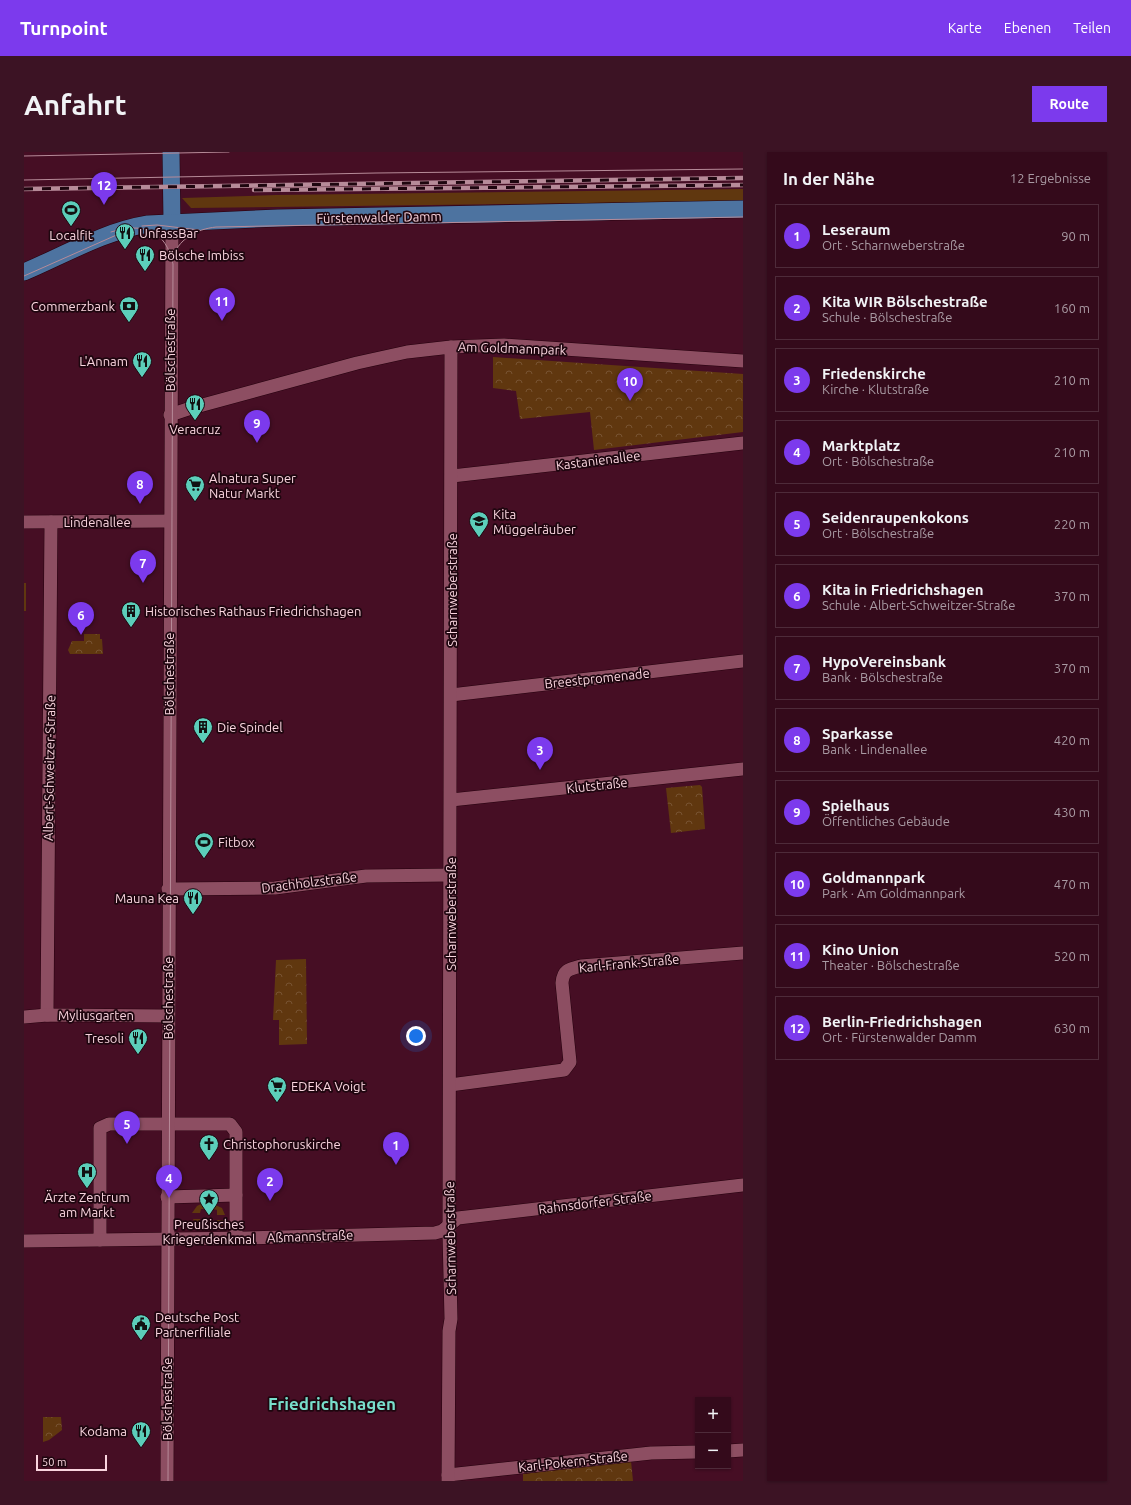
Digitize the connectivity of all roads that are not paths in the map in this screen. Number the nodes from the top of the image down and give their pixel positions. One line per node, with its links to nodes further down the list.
1 (172, 152): 3 (main road)
2 (743, 209): 3 (main road, Fürstenwalder Damm)
3 (172, 223): 4 (main road, Fürstenwalder Damm); 7 (street, Bölschestraße)
4 (24, 272)
5 (451, 346): 6 (street, Am Goldmannpark); 7 (street, Am Goldmannpark); 9 (street, Scharnweberstraße)
6 (743, 361)
7 (170, 416): 10 (street, Bölschestraße)
8 (743, 444): 9 (street, Kastanienallee)
9 (452, 476): 14 (street, Scharnweberstraße)
10 (170, 521): 12 (street, Lindenallee); 18 (street, Bölschestraße)
11 (24, 522): 12 (street, Lindenallee)
12 (50, 522): 20 (street, Albert-Schweitzer-Straße)
13 (743, 661): 14 (street, Breestpromenade)
14 (451, 694): 16 (street, Scharnweberstraße)
15 (743, 769): 16 (street, Klutstraße)
16 (451, 800): 17 (street, Scharnweberstraße)
17 (451, 875): 18 (street, Drachholzstraße); 23 (street, Scharnweberstraße)
18 (168, 889): 21 (street, Bölschestraße)
19 (743, 953): 23 (street, Karl-Frank-Straße)
20 (47, 1015): 21 (street, Myliusgarten); 22 (street, Myliusgarten)
21 (168, 1016): 24 (street, Bölschestraße)
22 (24, 1017)
23 (450, 1085): 28 (street, Scharnweberstraße)
24 (167, 1124): 26 (street); 27 (street, Bölschestraße); 31 (street)
25 (743, 1185): 28 (street, Rahnsdorfer Straße)
26 (236, 1195): 27 (street); 29 (street)
27 (167, 1197): 30 (street, Bölschestraße)
28 (450, 1226): 29 (street, Aßmannstraße); 36 (street, Scharnweberstraße)
29 (236, 1237): 30 (street, Aßmannstraße)
30 (167, 1239): 31 (street, Aßmannstraße); 37 (street, Bölschestraße)
31 (100, 1240): 32 (street, Aßmannstraße)
32 (24, 1241)
33 (743, 1450): 34 (street)
34 (731, 1451)
35 (695, 1452): 36 (street, Karl-Pokern-Straße)
36 (448, 1478)
37 (167, 1481)

